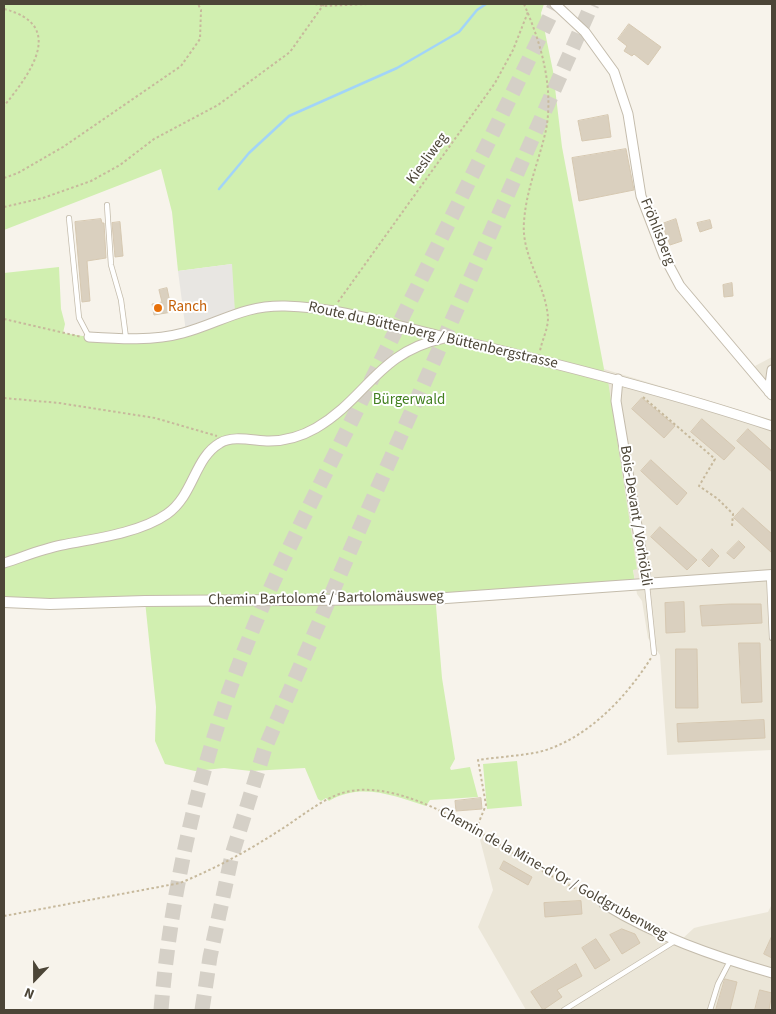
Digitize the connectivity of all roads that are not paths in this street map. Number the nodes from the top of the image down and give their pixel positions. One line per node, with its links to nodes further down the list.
1 (555, 4): 9 (street, Fröhlisberg)
2 (107, 205): 6 (lane)
3 (69, 218): 4 (lane)
4 (89, 337): 6 (street, Route du Büttenberg / Büttenbergstrasse)
5 (447, 337): 6 (street, Route du Büttenberg / Büttenbergstrasse); 8 (street, Route du Büttenberg / Büttenbergstrasse); 11 (street)
6 (126, 338)
7 (772, 370): 9 (street, Fröhlisberg)
8 (618, 379): 10 (street, Route du Büttenberg / Büttenbergstrasse); 13 (street, Bois-Devant / Vorhölzli)
9 (771, 393)
10 (772, 426)
11 (4, 563)
12 (770, 576): 13 (street, Chemin Bartolomé / Bartolomäusweg); 15 (lane)
13 (647, 585): 14 (street, Chemin Bartolomé / Bartolomäusweg); 16 (lane, Bois-Devant / Vorhölzli)
14 (4, 602)
15 (772, 638)
16 (654, 653)
17 (604, 904): 18 (street, Chemin de la Mine-d'Or / Goldgrubenweg)
18 (676, 941): 19 (street, Chemin de la Mine-d'Or / Goldgrubenweg); 21 (lane, Chemin de la Mine-d'Or / Goldgrubenweg)
19 (730, 960): 20 (street, Chemin de la Mine-d'Or / Goldgrubenweg); 22 (lane)
20 (772, 973)
21 (564, 1010)
22 (710, 1010)

